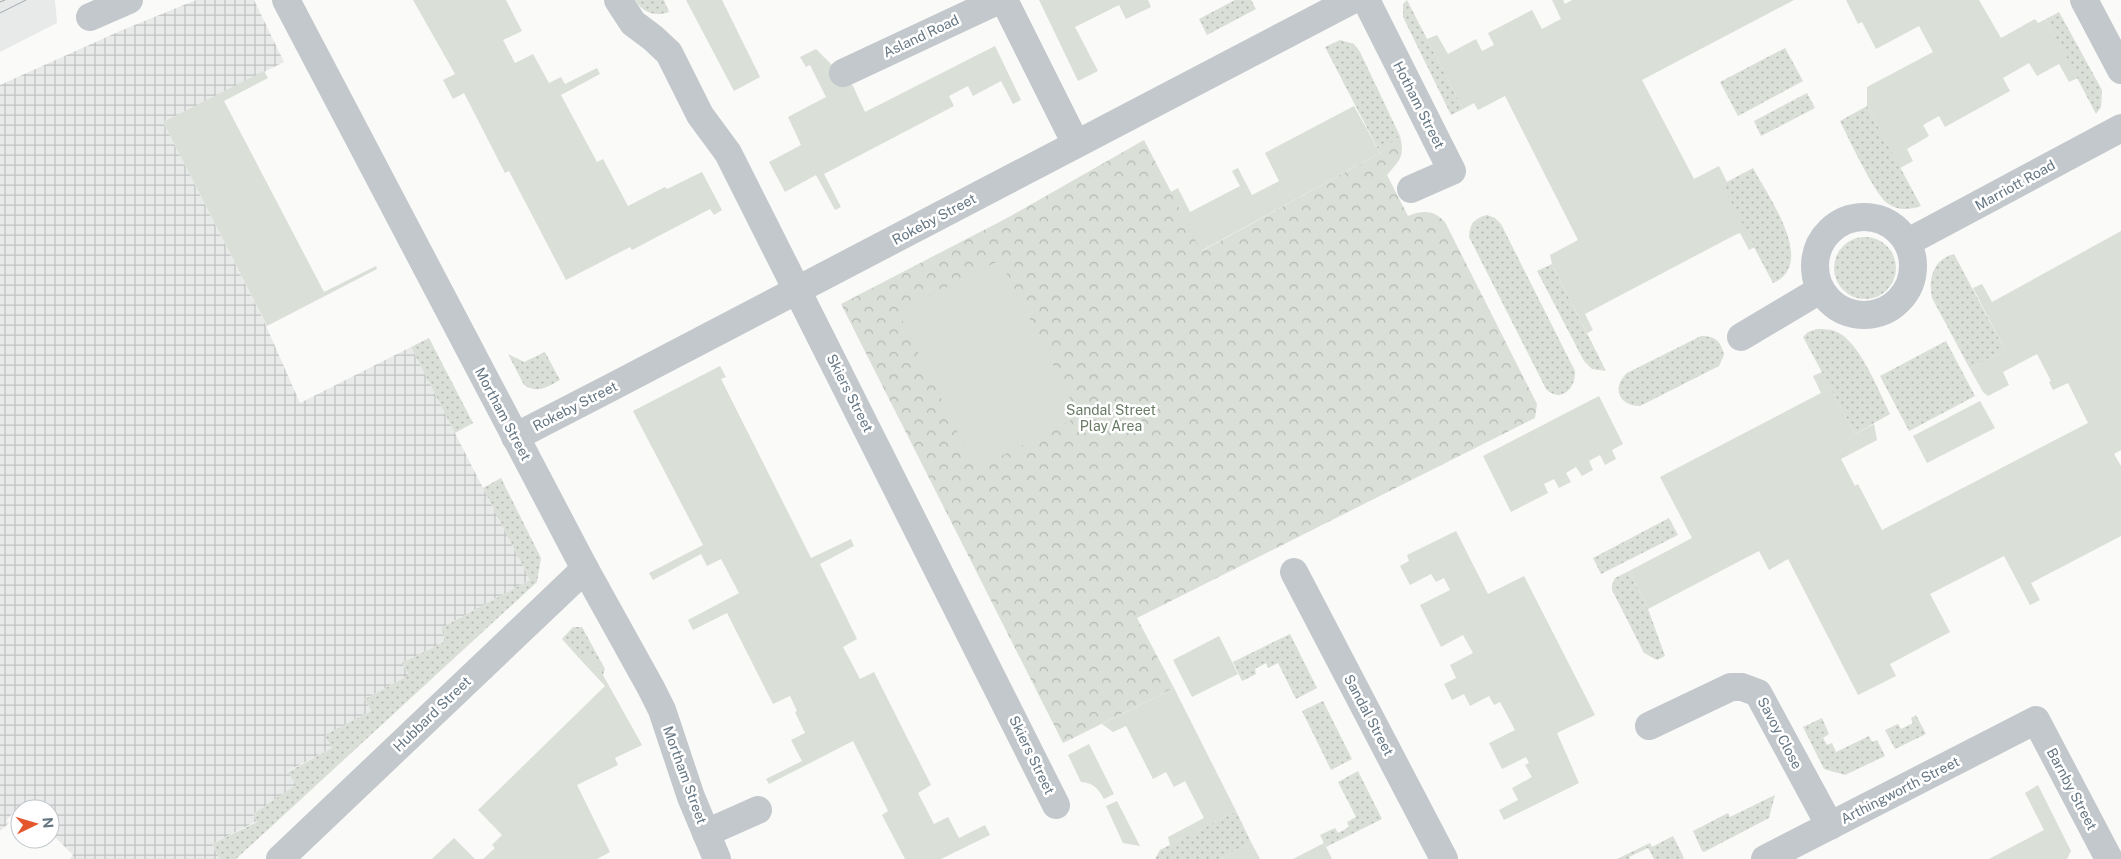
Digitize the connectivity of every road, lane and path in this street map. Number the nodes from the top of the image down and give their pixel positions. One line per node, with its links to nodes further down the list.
1 (129, 0): 9 (street)
2 (286, 0): 19 (street, Mortham Street)
3 (618, 0): 17 (street, Skiers Street)
4 (999, 0): 11 (street, Asland Road)
5 (1004, 0): 13 (street)
6 (1352, 0): 13 (street, Rokeby Street)
7 (1366, 0): 14 (street, Hotham Street)
8 (2084, 0): 10 (street)
9 (90, 17)
10 (2121, 70)
11 (843, 72)
12 (2121, 128): 15 (street, Marriott Road)
13 (1076, 144): 17 (street, Rokeby Street)
14 (1411, 188)
15 (1908, 242): 16 (street); 16 (street)
16 (1820, 290): 18 (street)
17 (798, 291): 19 (street, Rokeby Street); 24 (street, Skiers Street)
18 (1741, 337)
19 (515, 437): 20 (street, Mortham Street)
20 (584, 569): 27 (street, Mortham Street); 28 (street, Hubbard Street)
21 (1294, 572): 30 (street, Sandal Street)
22 (2036, 720): 26 (street, Arthingworth Street); 32 (street, Barnby Street)
23 (1649, 726): 26 (street, Savoy Close)
24 (1056, 804)
25 (758, 810): 27 (street, Mortham Street)
26 (1830, 826): 31 (street, Arthingworth Street)
27 (706, 833): 29 (street, Mortham Street)
28 (280, 859)
29 (717, 859)
30 (1444, 859)
31 (1765, 859)
32 (2109, 859)

